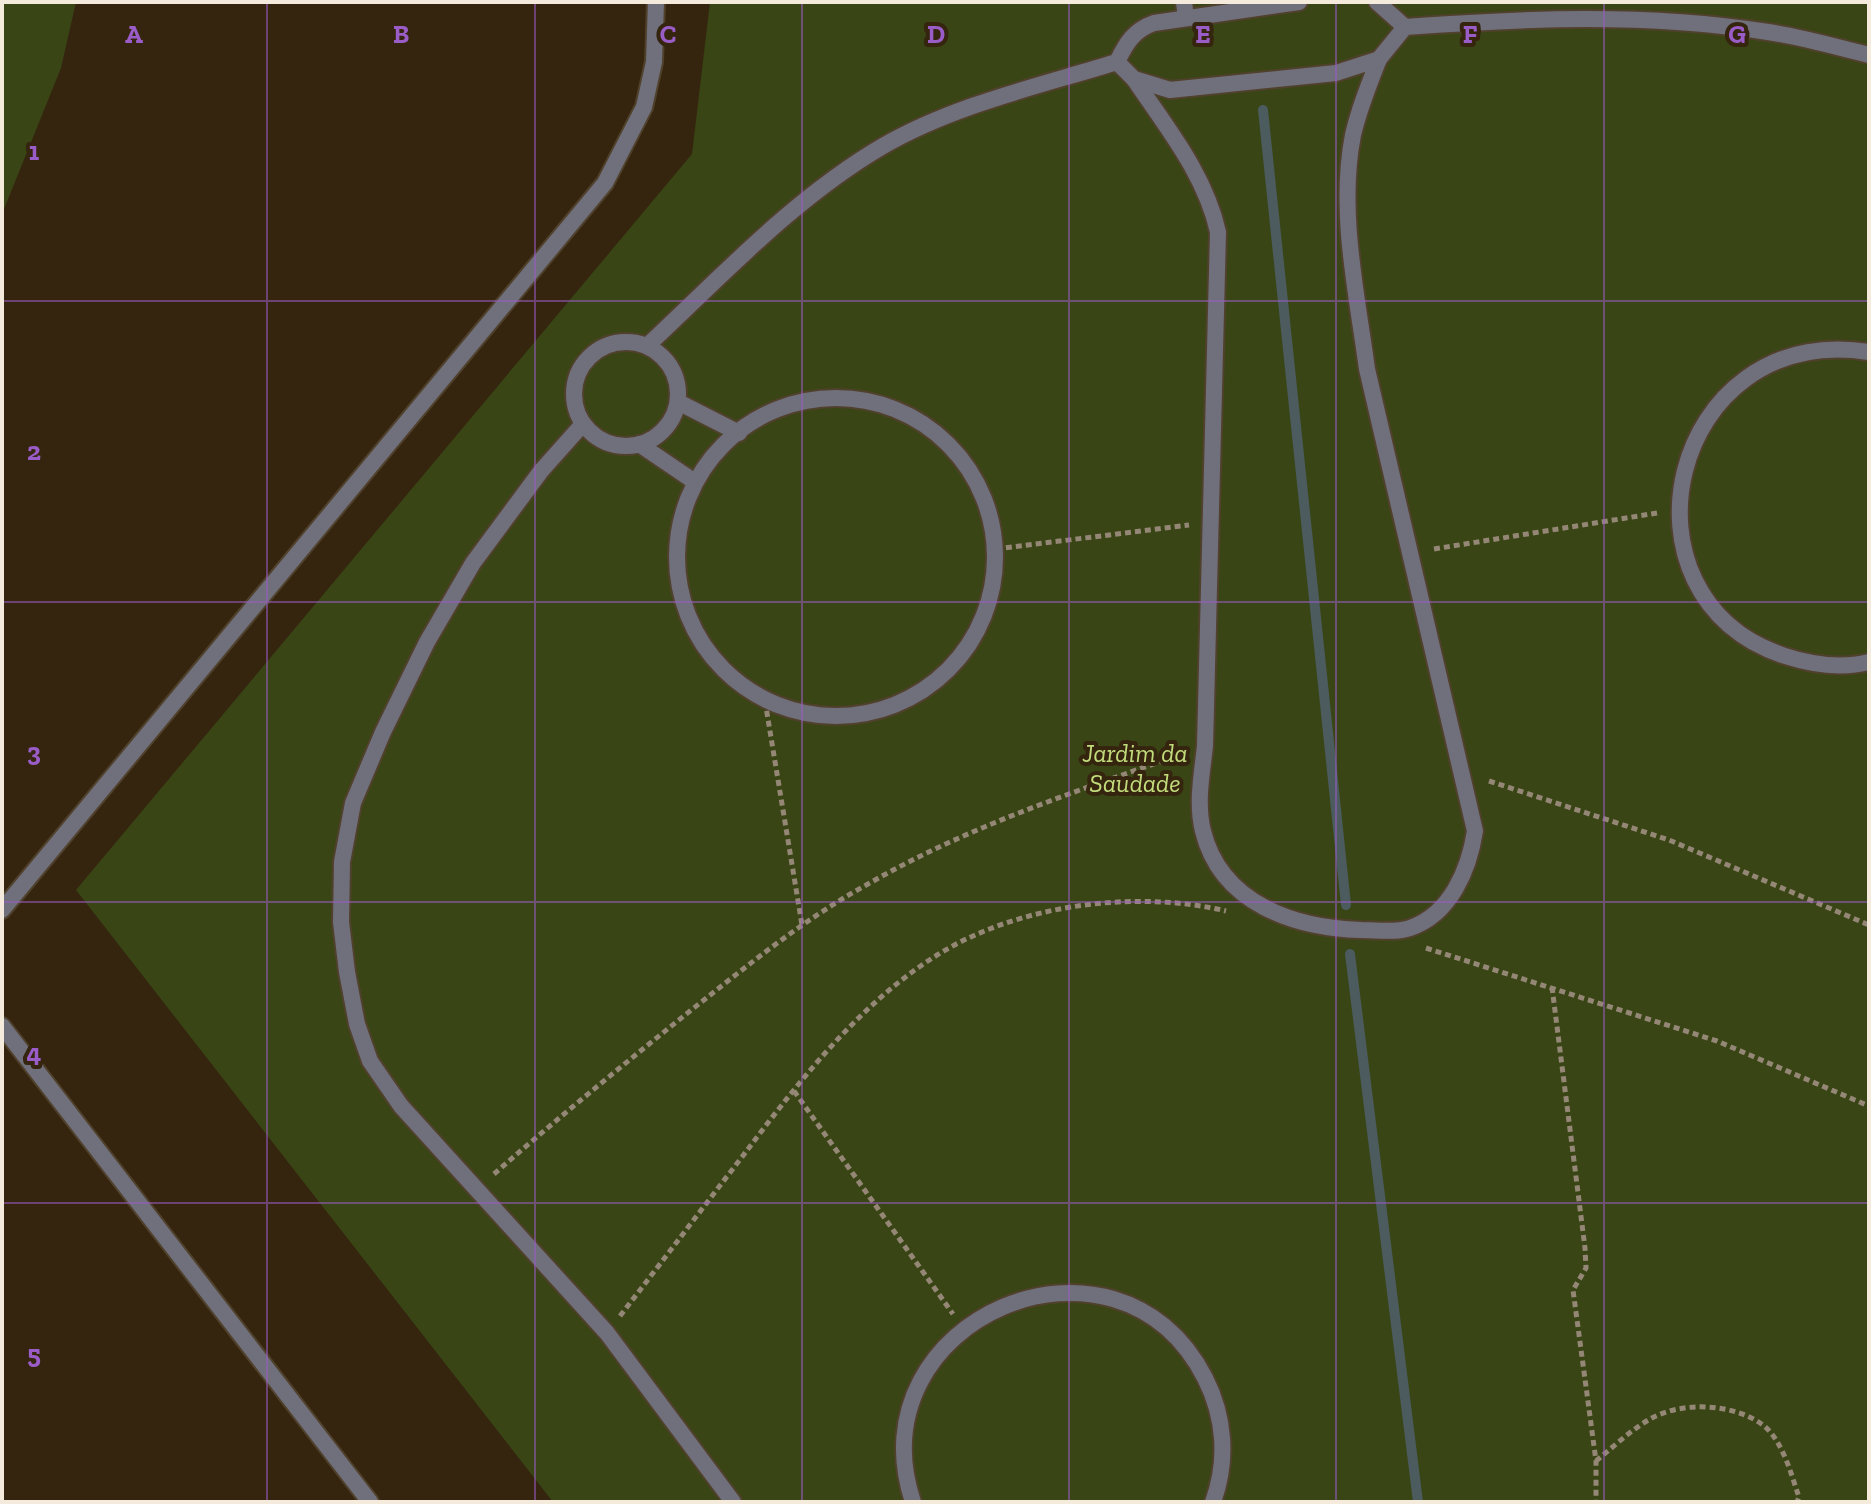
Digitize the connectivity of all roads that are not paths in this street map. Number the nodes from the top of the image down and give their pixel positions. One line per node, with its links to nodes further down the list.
1 (656, 2): 18 (street)
2 (1299, 2): 4 (street)
3 (1377, 2): 5 (street)
4 (1185, 10): 8 (street)
5 (1405, 27): 6 (street); 7 (street)
6 (1869, 55)
7 (1379, 59): 9 (street); 9 (street)
8 (1117, 62): 9 (street); 10 (street)
9 (1134, 79)
10 (647, 346): 12 (street); 13 (street)
11 (1869, 352): 17 (street)
12 (678, 402): 14 (street); 15 (street)
13 (582, 425): 15 (street); 21 (street)
14 (739, 433): 16 (street); 16 (street)
15 (639, 444): 16 (street)
16 (695, 482)
17 (1869, 662)
18 (2, 910)
19 (2, 1026): 20 (street)
20 (370, 1502)
21 (733, 1502)
22 (913, 1502): 23 (street)
23 (1213, 1502)

